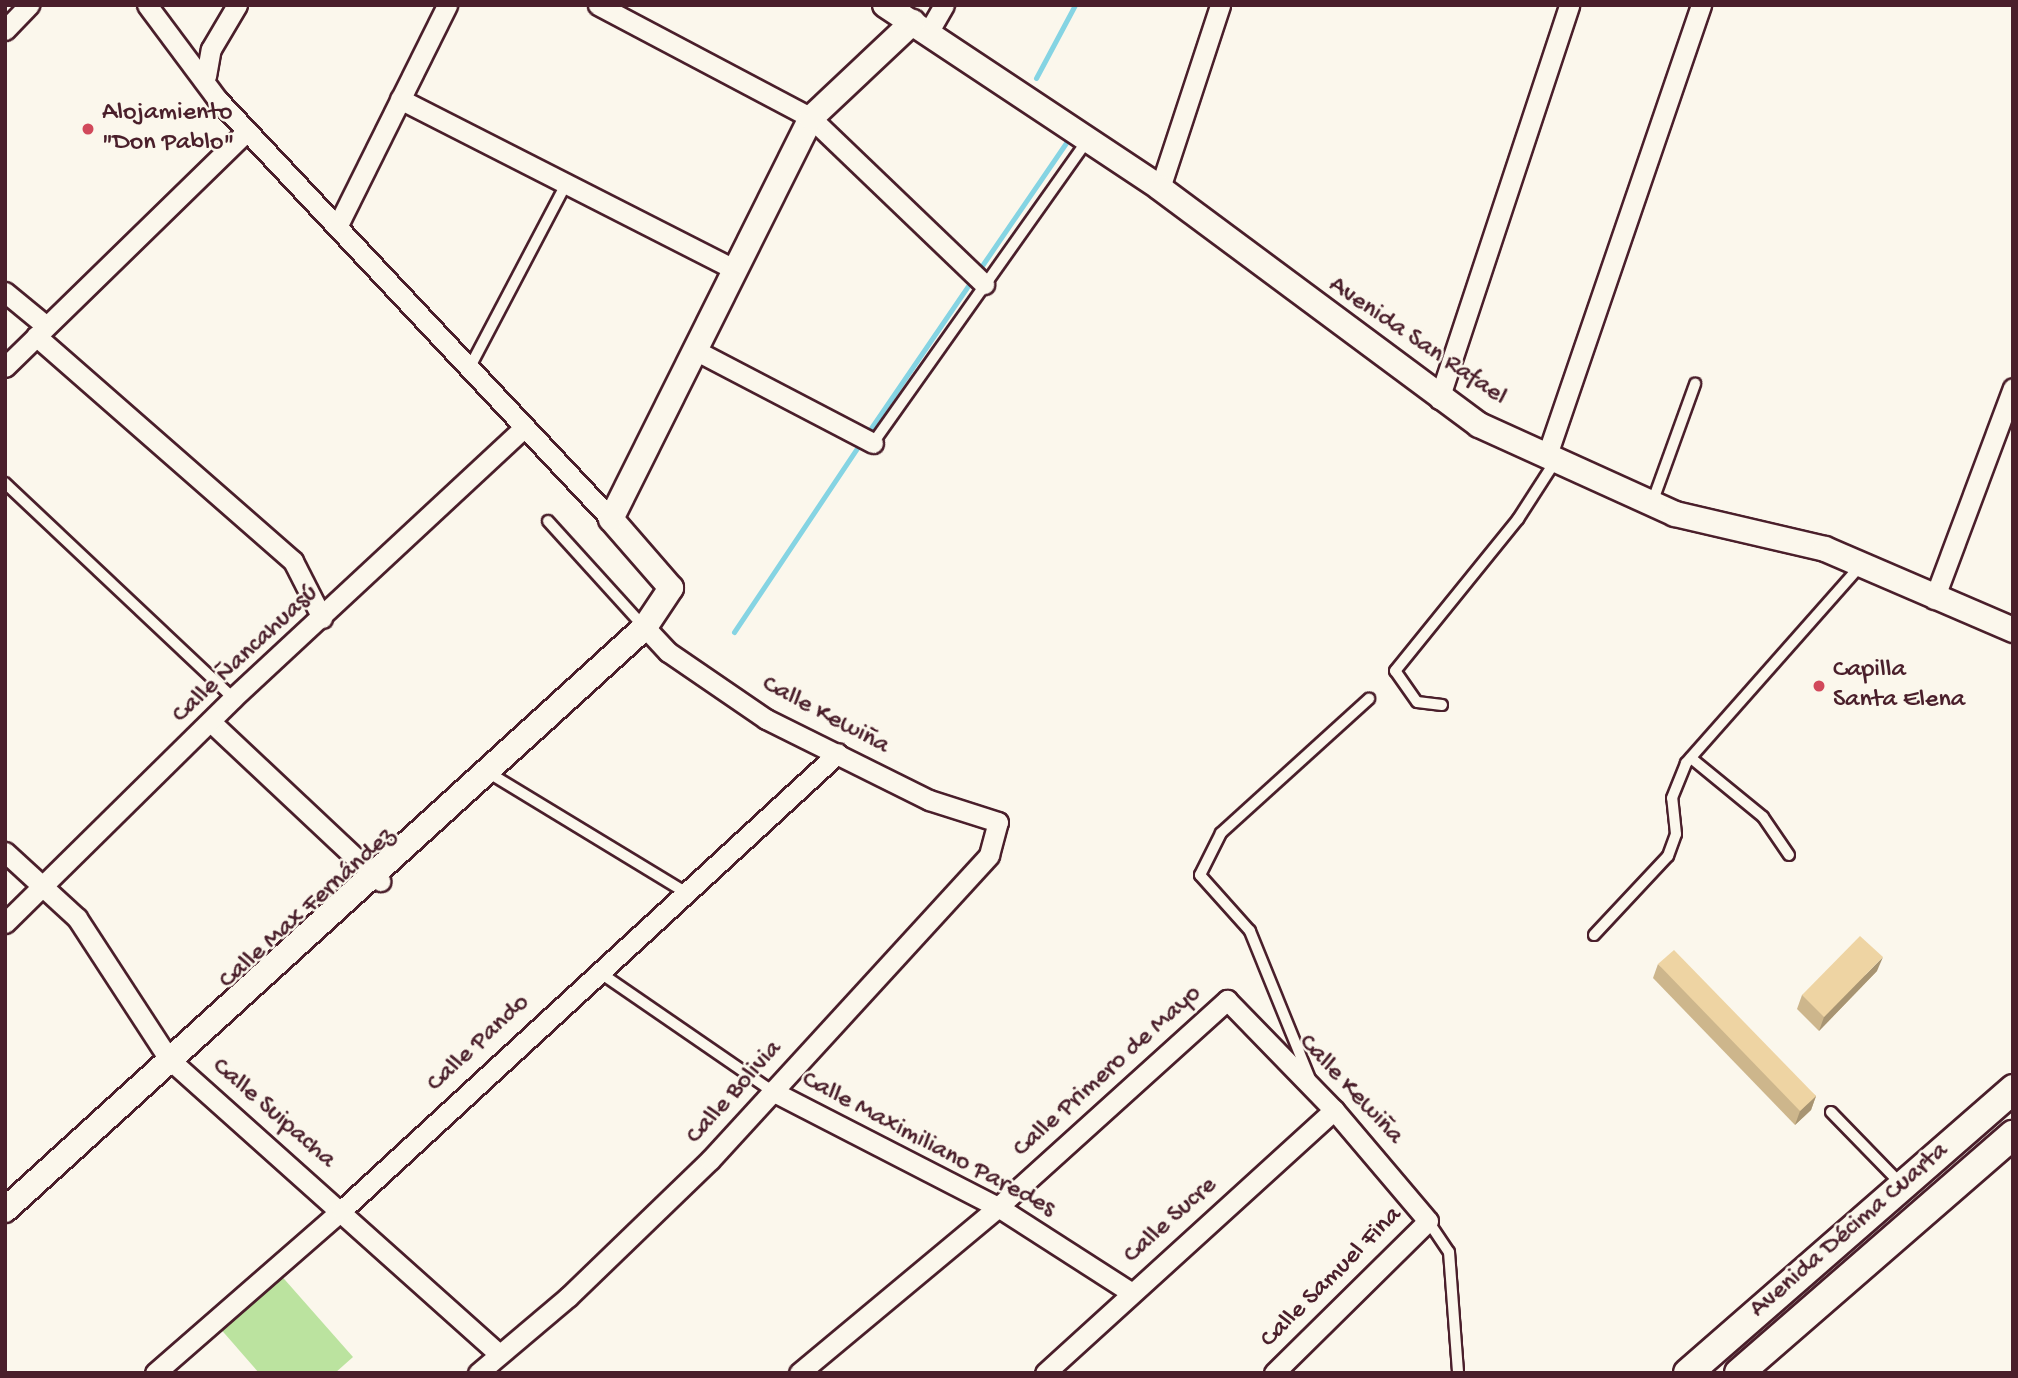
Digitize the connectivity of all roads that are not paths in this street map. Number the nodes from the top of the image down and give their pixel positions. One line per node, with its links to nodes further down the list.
1 (29, 5): 11 (street)
2 (147, 5): 12 (street)
3 (237, 5): 12 (street)
4 (447, 5): 13 (street)
5 (598, 5): 14 (street)
6 (944, 5): 10 (street)
7 (1220, 5): 18 (street)
8 (1569, 5): 29 (street)
9 (1701, 5): 32 (street)
10 (903, 15): 14 (street); 16 (street, Avenida San Rafael)
11 (5, 30)
12 (206, 76): 15 (street)
13 (400, 99): 17 (street); 19 (street)
14 (811, 118): 20 (street); 21 (street)
15 (247, 131): 19 (street); 23 (street)
16 (1088, 139): 18 (street, Avenida San Rafael); 21 (lane)
17 (566, 184): 20 (street); 25 (lane)
18 (1160, 188): 29 (street, Avenida San Rafael)
19 (338, 225): 25 (street)
20 (734, 270): 24 (street)
21 (984, 284): 31 (lane)
22 (5, 292): 23 (street)
23 (41, 331): 26 (street); 39 (street)
24 (693, 349): 31 (street); 35 (street)
25 (471, 365): 30 (street)
26 (5, 367)
27 (1695, 384): 34 (lane)
28 (2013, 388): 38 (street)
29 (1439, 399): 32 (street, Avenida San Rafael)
30 (525, 427): 35 (street); 39 (street, Calle Ñancahuasú)
31 (873, 443)
32 (1551, 457): 34 (street, Avenida San Rafael); 44 (lane)
33 (5, 483): 42 (lane)
34 (1652, 504): 37 (street, Avenida San Rafael)
35 (611, 519): 41 (street, Calle Max Fernández)
36 (548, 521): 41 (lane)
37 (1861, 566): 38 (street, Avenida San Rafael); 47 (lane)
38 (1934, 599): 40 (street, Avenida San Rafael)
39 (322, 618): 42 (street, Calle Ñancahuasú)
40 (2013, 630)
41 (649, 632): 46 (street, Calle Kewiña); 48 (street, Calle Max Fernández)
42 (233, 698): 45 (street, Calle Ñancahuasú)
43 (1368, 699): 60 (lane)
44 (1442, 705)
45 (212, 723): 52 (street); 53 (street, Calle Ñancahuasú)
46 (838, 753): 49 (street, Calle Kewiña); 54 (street, Calle Pando)
47 (1691, 758): 51 (lane); 56 (lane)
48 (491, 774): 52 (street, Calle Max Fernández); 54 (lane)
49 (998, 822): 62 (street, Calle Bolivia)
50 (5, 852): 53 (street, Calle Suipacha)
51 (1789, 856)
52 (376, 877): 59 (street, Calle Max Fernández)
53 (43, 887): 55 (street, Calle Ñancahuasú); 59 (street, Calle Suipacha)
54 (683, 891): 57 (street, Calle Pando)
55 (5, 923)
56 (1594, 934)
57 (597, 970): 62 (lane, Calle Maximiliano Paredes); 69 (street, Calle Pando)
58 (1227, 1000): 60 (street, Calle Kewiña); 67 (street, Calle Primero de Mayo)
59 (174, 1063): 68 (street, Calle Max Fernández); 69 (street, Calle Suipacha); 71 (street, Calle Max Fernández)
60 (1311, 1086): 63 (street, Calle Kewiña)
61 (2013, 1089): 66 (main road, Avenida Décima Cuarta)
62 (772, 1091): 67 (street, Calle Maximiliano Paredes); 73 (street, Calle Bolivia)
63 (1334, 1110): 70 (street, Calle Kewiña); 72 (street, Calle Sucre)
64 (1831, 1112): 66 (lane)
65 (2013, 1135): 81 (main road, Avenida Décima Cuarta)
66 (1902, 1185): 80 (main road, Avenida Décima Cuarta)
67 (998, 1207): 72 (street, Calle Maximiliano Paredes); 76 (street, Calle Primero de Mayo)
68 (5, 1210)
69 (342, 1210): 73 (street, Calle Suipacha); 74 (street, Calle Pando)
70 (1428, 1221): 78 (street, Calle Samuel Fina); 79 (lane)
71 (5, 1228)
72 (1132, 1293): 77 (street, Calle Sucre)
73 (499, 1354): 75 (street, Calle Bolivia)
74 (155, 1373)
75 (478, 1373)
76 (799, 1373)
77 (1045, 1373)
78 (1274, 1373)
79 (1458, 1373)
80 (1688, 1373)
81 (1739, 1373)

